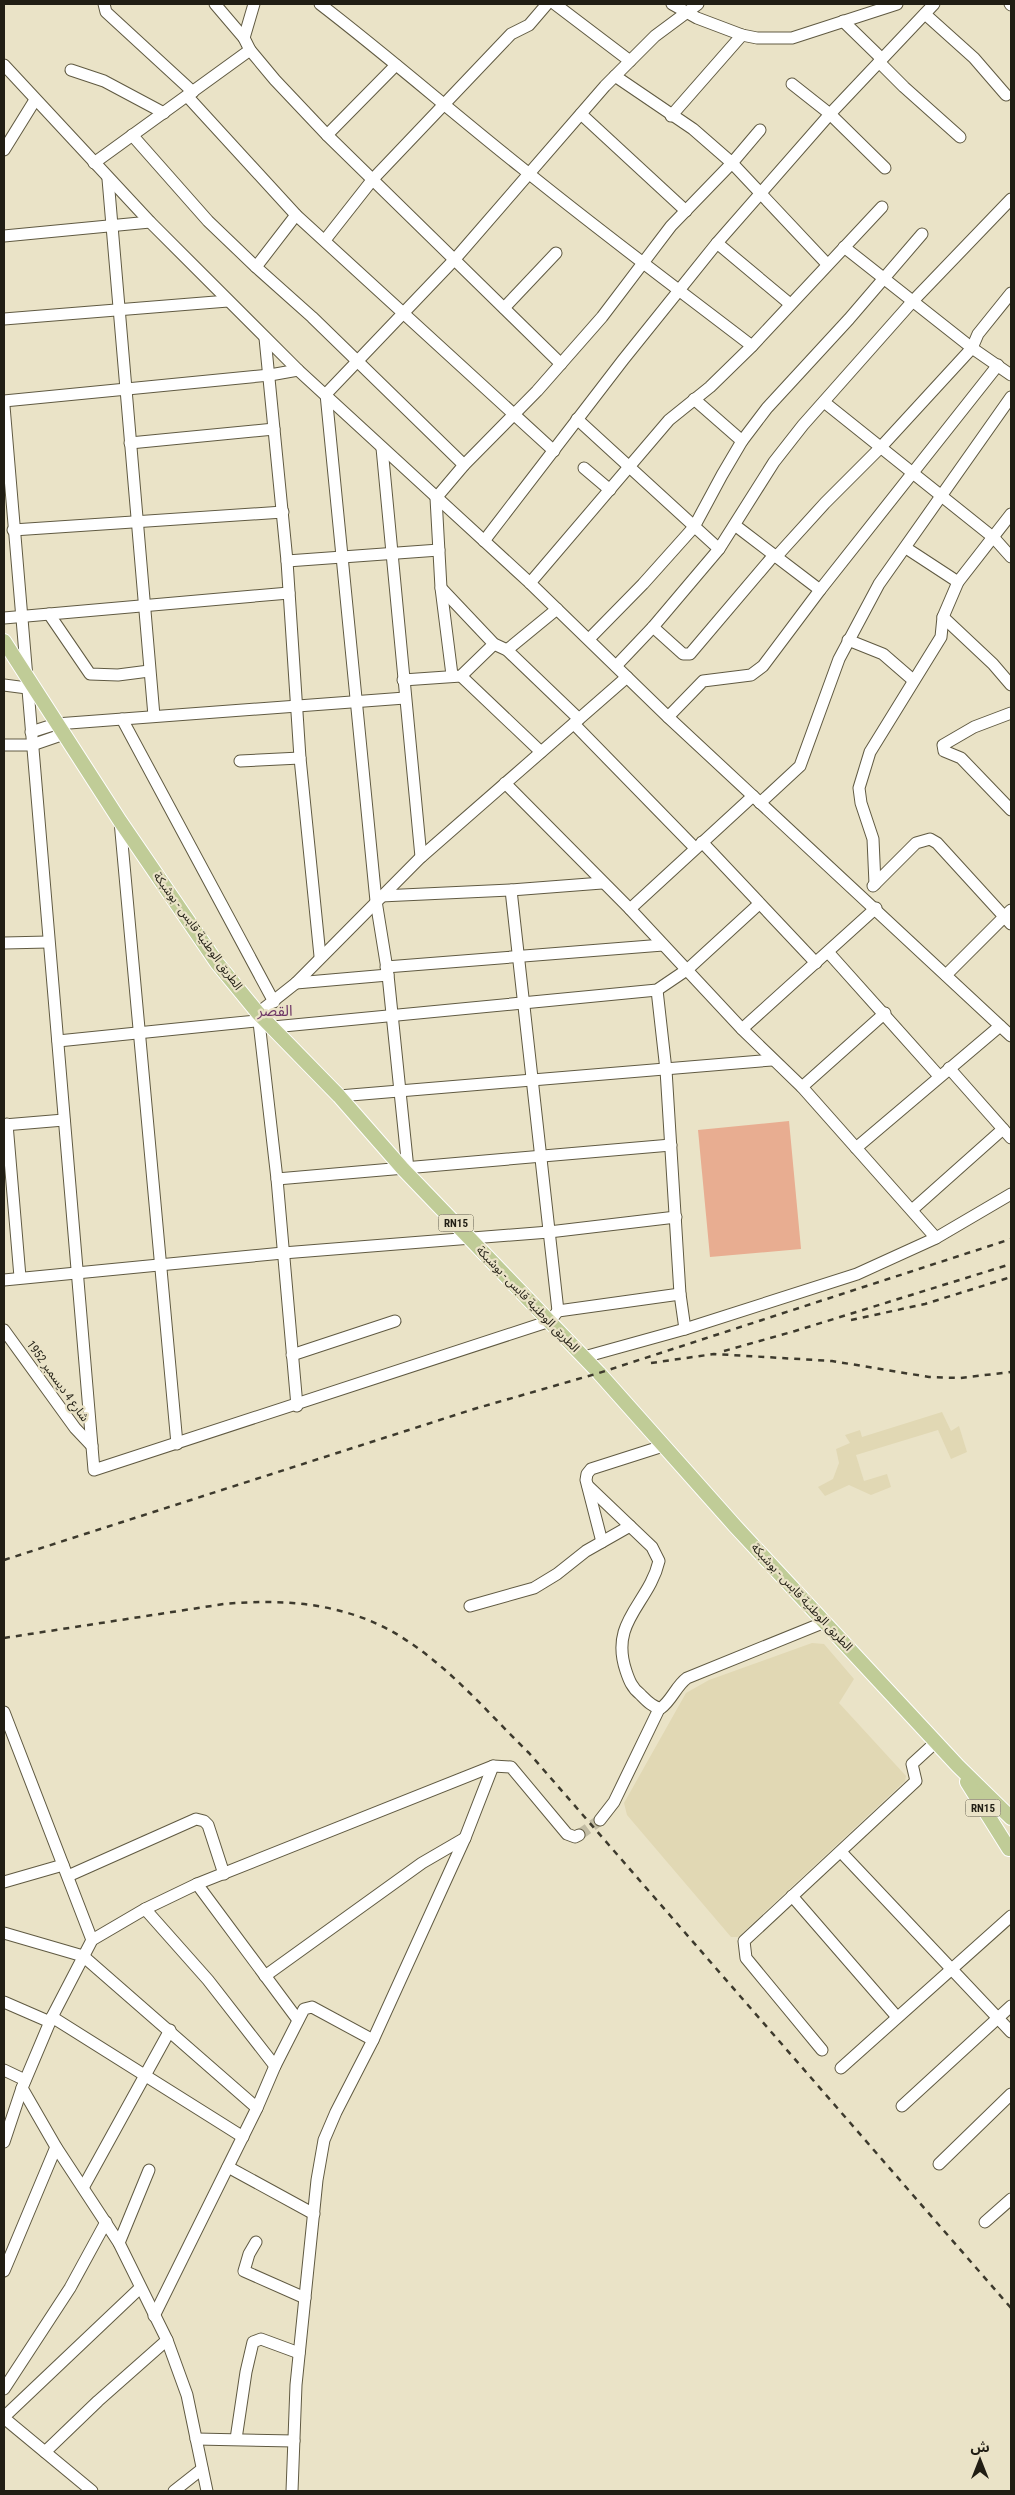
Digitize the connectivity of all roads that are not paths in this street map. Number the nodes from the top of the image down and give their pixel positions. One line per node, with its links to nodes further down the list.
1 (104, 4): 24 (street)
2 (215, 4): 15 (street)
3 (254, 4): 15 (street)
4 (320, 4): 20 (street)
5 (547, 4): 27 (street)
6 (555, 4): 17 (street)
7 (672, 4): 11 (street)
8 (698, 4): 11 (street)
9 (897, 4): 13 (street)
10 (934, 4): 12 (street)
11 (688, 13): 14 (street); 17 (street)
12 (925, 14): 18 (street); 25 (street)
13 (843, 21): 14 (street); 18 (street)
14 (742, 35): 31 (street)
15 (244, 38): 16 (street)
16 (250, 50): 24 (street); 33 (street)
17 (630, 61): 22 (street)
18 (881, 61): 30 (street); 35 (street)
19 (4, 65): 26 (street)
20 (396, 66): 27 (street); 33 (street)
21 (71, 70): 28 (street)
22 (615, 76): 29 (street); 31 (street)
23 (792, 84): 30 (street)
24 (190, 94): 28 (street); 47 (street)
25 (1006, 95)
26 (35, 100): 36 (street); 37 (street)
27 (444, 106): 40 (street); 42 (street)
28 (164, 112): 34 (street)
29 (580, 114): 40 (street); 46 (street)
30 (830, 114): 39 (street); 43 (street)
31 (671, 116): 38 (street)
32 (760, 130): 38 (street)
33 (327, 135): 42 (street)
34 (132, 136): 37 (street); 59 (street)
35 (960, 137)
36 (4, 150)
37 (94, 163): 41 (street)
38 (732, 163): 43 (street); 46 (street)
39 (885, 168)
40 (529, 174): 56 (street); 57 (street)
41 (108, 179): 48 (street); 49 (street)
42 (373, 179): 52 (street); 56 (street)
43 (760, 194): 53 (street); 58 (street)
44 (1011, 199): 64 (street)
45 (882, 207): 54 (street)
46 (686, 211): 57 (street)
47 (296, 215): 52 (street); 59 (street)
48 (150, 222): 49 (street); 63 (street)
49 (114, 226): 51 (street); 67 (street)
50 (922, 234): 60 (street)
51 (4, 236)
52 (325, 240): 68 (street)
53 (717, 243): 61 (street); 65 (street)
54 (844, 247): 58 (street); 60 (street)
55 (556, 253): 66 (street)
56 (455, 260): 66 (street); 68 (street)
57 (644, 264): 61 (street); 74 (street)
58 (827, 264): 65 (street)
59 (256, 267): 73 (street)
60 (884, 278): 64 (street); 90 (street)
61 (679, 288): 71 (street); 87 (street)
62 (1011, 293): 72 (street)
63 (228, 301): 67 (street); 70 (street)
64 (912, 302): 72 (street); 84 (street)
65 (790, 304): 71 (street)
66 (504, 308): 74 (street)
67 (119, 311): 69 (street); 79 (street)
68 (404, 312): 73 (street); 86 (street)
69 (4, 319)
70 (265, 338): 76 (street); 78 (street)
71 (752, 346): 82 (street)
72 (972, 348): 75 (street); 92 (street)
73 (357, 362): 80 (street); 95 (street)
74 (561, 364): 86 (street)
75 (998, 365): 77 (street); 98 (street)
76 (298, 370): 78 (street); 80 (street)
77 (1011, 375)
78 (270, 376): 79 (street); 88 (street)
79 (125, 390): 83 (street); 91 (street)
80 (326, 394): 93 (street); 116 (street)
81 (1011, 397): 100 (street)
82 (694, 399): 90 (street); 96 (street)
83 (4, 402)
84 (824, 402): 92 (street); 105 (street)
85 (4, 406): 89 (street)
86 (514, 414): 94 (street); 95 (street)
87 (577, 419): 94 (street); 96 (street)
88 (274, 429): 91 (street); 102 (street)
89 (5, 433): 107 (street)
90 (742, 441): 106 (street)
91 (130, 443): 104 (street)
92 (881, 447): 98 (street); 114 (street)
93 (382, 448): 101 (street); 113 (street)
94 (554, 451): 109 (street)
95 (464, 465): 101 (street)
96 (628, 467): 99 (street); 106 (street)
97 (584, 468): 99 (street)
98 (913, 472): 100 (street); 121 (street)
99 (610, 490): 119 (street)
100 (942, 496): 108 (street); 110 (street)
101 (436, 498): 109 (street); 112 (street)
102 (283, 512): 104 (street); 117 (street)
103 (1011, 514): 108 (street)
104 (138, 521): 107 (street); 123 (street)
105 (736, 526): 111 (street); 114 (street)
106 (694, 528): 111 (street); 130 (street)
107 (13, 530): 126 (street)
108 (994, 538): 115 (street); 118 (street)
109 (484, 541): 119 (street)
110 (906, 548): 118 (street); 132 (street)
111 (719, 549): 129 (street)
112 (439, 550): 113 (street); 120 (street)
113 (392, 554): 116 (street); 140 (street)
114 (775, 556): 121 (street); 129 (street)
115 (1011, 557)
116 (342, 558): 117 (street); 146 (street)
117 (287, 562): 122 (street)
118 (958, 582): 127 (street)
119 (530, 583): 124 (street)
120 (441, 588): 133 (street); 138 (street)
121 (820, 590): 150 (street)
122 (289, 593): 123 (street); 147 (street)
123 (143, 606): 125 (street); 136 (street)
124 (557, 609): 130 (street); 134 (street)
125 (49, 614): 126 (street); 136 (street)
126 (20, 615): 128 (street); 137 (street)
127 (943, 617): 141 (street); 143 (street)
128 (4, 618)
129 (654, 627): 135 (street)
130 (589, 639): 135 (street)
131 (4, 640): 137 (main road, الطريق الوطنية قابس - بوشبكة / RN15)
132 (848, 640): 141 (street); 161 (street)
133 (494, 644): 134 (street); 138 (street)
134 (506, 650): 152 (street)
135 (616, 666): 139 (street)
136 (149, 671): 149 (street)
137 (25, 672): 144 (street); 153 (main road, الطريق الوطنية قابس - بوشبكة / RN15)
138 (456, 676): 140 (street); 157 (street)
139 (627, 677): 150 (street); 152 (street)
140 (403, 680): 145 (street)
141 (913, 680): 167 (street)
142 (4, 685): 144 (street)
143 (1011, 685)
144 (27, 688): 154 (street)
145 (405, 698): 146 (street); 165 (street)
146 (355, 703): 147 (street); 169 (street)
147 (296, 707): 149 (street); 158 (street)
148 (1011, 713): 162 (street)
149 (154, 716): 151 (street)
150 (668, 717): 161 (street)
151 (122, 718): 153 (street); 187 (street)
152 (576, 721): 157 (street); 164 (street)
153 (60, 729): 154 (street); 156 (street); 163 (main road, الطريق الوطنية قابس - بوشبكة / RN15)
154 (31, 732): 156 (street)
155 (4, 745): 156 (street)
156 (32, 745): 175 (street)
157 (541, 752): 160 (street)
158 (300, 758): 159 (street); 179 (street)
159 (240, 761)
160 (505, 784): 165 (street); 166 (street)
161 (757, 799): 164 (street); 170 (street)
162 (1011, 810)
163 (120, 822): 191 (main road, الطريق الوطنية قابس - بوشبكة / RN15); 194 (street)
164 (699, 845): 171 (street); 173 (street)
165 (421, 857): 169 (street)
166 (602, 883): 168 (street); 173 (street)
167 (875, 884): 170 (street); 174 (street)
168 (511, 890): 169 (street); 180 (street)
169 (378, 898): 179 (street); 183 (street)
170 (864, 898): 172 (street)
171 (759, 904): 181 (street); 182 (street)
172 (876, 908): 178 (street); 184 (street)
173 (630, 909): 177 (street)
174 (1009, 917): 184 (street)
175 (48, 942): 176 (street); 195 (street)
176 (4, 944)
177 (663, 944): 180 (street); 182 (street)
178 (828, 952): 181 (street); 189 (street)
179 (320, 956): 185 (street)
180 (518, 956): 183 (street); 188 (street)
181 (816, 963): 192 (street)
182 (688, 969): 186 (street); 192 (street)
183 (387, 971): 185 (street); 190 (street)
184 (946, 975): 193 (street)
185 (296, 983): 187 (street)
186 (657, 990): 188 (street); 198 (street)
187 (274, 1002): 191 (street)
188 (523, 1003): 190 (street); 200 (street)
189 (885, 1013): 199 (street); 201 (street)
190 (392, 1014): 191 (street); 202 (street)
191 (264, 1020): 194 (street); 203 (main road, الطريق الوطنية قابس - بوشبكة / RN15); 212 (street)
192 (742, 1029): 196 (street)
193 (1007, 1030): 197 (street)
194 (140, 1034): 195 (street); 220 (street)
195 (58, 1041): 204 (street)
196 (772, 1060): 198 (street); 201 (street)
197 (949, 1068): 199 (street); 206 (street)
198 (666, 1070): 200 (street); 208 (street)
199 (939, 1076): 209 (street)
200 (534, 1080): 202 (street); 210 (street)
201 (802, 1087): 209 (street)
202 (399, 1091): 203 (street); 211 (street)
203 (339, 1096): 211 (main road, الطريق الوطنية قابس - بوشبكة / RN15)
204 (64, 1120): 205 (street); 221 (street)
205 (5, 1124): 222 (street)
206 (1002, 1129): 207 (street); 214 (street)
207 (1011, 1138)
208 (671, 1145): 210 (street); 215 (street)
209 (856, 1148): 214 (street)
210 (541, 1157): 211 (street); 216 (street)
211 (405, 1169): 212 (street); 217 (main road, الطريق الوطنية قابس - بوشبكة / RN15)
212 (277, 1179): 219 (street)
213 (1011, 1194): 218 (street)
214 (912, 1210): 218 (street)
215 (676, 1218): 216 (street); 224 (street)
216 (549, 1232): 217 (street); 225 (street)
217 (470, 1238): 219 (street); 225 (main road, الطريق الوطنية قابس - بوشبكة / RN15)
218 (936, 1238): 227 (street)
219 (284, 1253): 220 (street); 229 (street)
220 (161, 1265): 221 (street); 232 (street)
221 (78, 1271): 222 (street); 233 (street)
222 (20, 1277): 223 (street)
223 (4, 1280)
224 (680, 1294): 225 (street); 227 (street)
225 (554, 1316): 230 (main road, الطريق الوطنية قابس - بوشبكة / RN15); 231 (street)
226 (395, 1321): 229 (street)
227 (685, 1329): 230 (street)
228 (4, 1331): 233 (street, شارع 4 ديسمبر 1952)
229 (292, 1355): 231 (street)
230 (584, 1357): 234 (main road, الطريق الوطنية قابس - بوشبكة / RN15)
231 (297, 1406): 232 (street)
232 (177, 1444): 233 (street)
233 (92, 1446)
234 (663, 1446): 235 (street); 239 (main road, الطريق الوطنية قابس - بوشبكة / RN15)
235 (588, 1486): 236 (street); 237 (street)
236 (630, 1526): 237 (street); 240 (street)
237 (602, 1542): 238 (street)
238 (470, 1606)
239 (825, 1622): 240 (street); 242 (main road, الطريق الوطنية قابس - بوشبكة / RN15)
240 (659, 1708): 246 (street)
241 (4, 1712): 251 (street)
242 (936, 1742): 244 (main road, الطريق الوطنية قابس - بوشبكة / RN15); 250 (street)
243 (493, 1766): 247 (street); 248 (street); 252 (street)
244 (958, 1766): 245 (main road, الطريق الوطنية قابس - بوشبكة / RN15); 249 (main road, الطريق الوطنية قابس - بوشبكة / RN15)
245 (1011, 1818)
246 (600, 1820)
247 (579, 1835)
248 (465, 1838): 263 (street); 272 (street)
249 (1011, 1850)
250 (840, 1852): 256 (street); 262 (street)
251 (63, 1864): 253 (street); 254 (street)
252 (224, 1874): 253 (street); 255 (street)
253 (68, 1876): 260 (street)
254 (4, 1882)
255 (197, 1884): 257 (street); 263 (street)
256 (792, 1896): 266 (street); 273 (street)
257 (145, 1908): 260 (street); 274 (street)
258 (1009, 1924): 262 (street)
259 (4, 1933): 261 (street)
260 (92, 1940): 261 (street)
261 (83, 1956): 268 (street); 270 (street)
262 (951, 1969): 266 (street); 267 (street)
263 (265, 1976): 269 (street)
264 (4, 2002): 268 (street)
265 (1011, 2006): 267 (street)
266 (897, 2017): 275 (street)
267 (998, 2018): 271 (street); 280 (street)
268 (51, 2019): 277 (street); 278 (street)
269 (298, 2020): 272 (street); 274 (street)
270 (170, 2030): 277 (street); 281 (street)
271 (1011, 2032)
272 (373, 2040): 290 (street)
273 (822, 2050)
274 (275, 2066): 281 (street)
275 (841, 2068)
276 (4, 2070): 278 (street)
277 (146, 2077): 282 (street); 288 (street)
278 (24, 2084): 283 (street); 284 (street)
279 (1011, 2094): 285 (street)
280 (902, 2106)
281 (257, 2108): 282 (street)
282 (244, 2137): 286 (street)
283 (4, 2142)
284 (56, 2147): 288 (street); 295 (street)
285 (939, 2164)
286 (228, 2167): 290 (street); 298 (street)
287 (149, 2170): 294 (street)
288 (84, 2186): 291 (street)
289 (1011, 2199): 292 (street)
290 (314, 2214): 297 (street)
291 (106, 2222): 294 (street); 301 (street)
292 (985, 2222)
293 (256, 2242): 297 (street)
294 (119, 2244): 296 (street)
295 (4, 2271)
296 (140, 2288): 298 (street); 302 (street)
297 (305, 2298): 300 (street)
298 (154, 2316): 299 (street)
299 (167, 2340): 304 (street); 306 (street)
300 (299, 2352): 303 (street); 305 (street)
301 (4, 2388)
302 (4, 2417): 306 (street)
303 (236, 2439): 304 (street); 305 (street)
304 (196, 2440): 307 (street)
305 (294, 2441): 311 (street)
306 (45, 2452): 308 (street)
307 (202, 2469): 309 (street); 310 (street)
308 (92, 2491)
309 (174, 2491)
310 (207, 2491)
311 (292, 2491)

